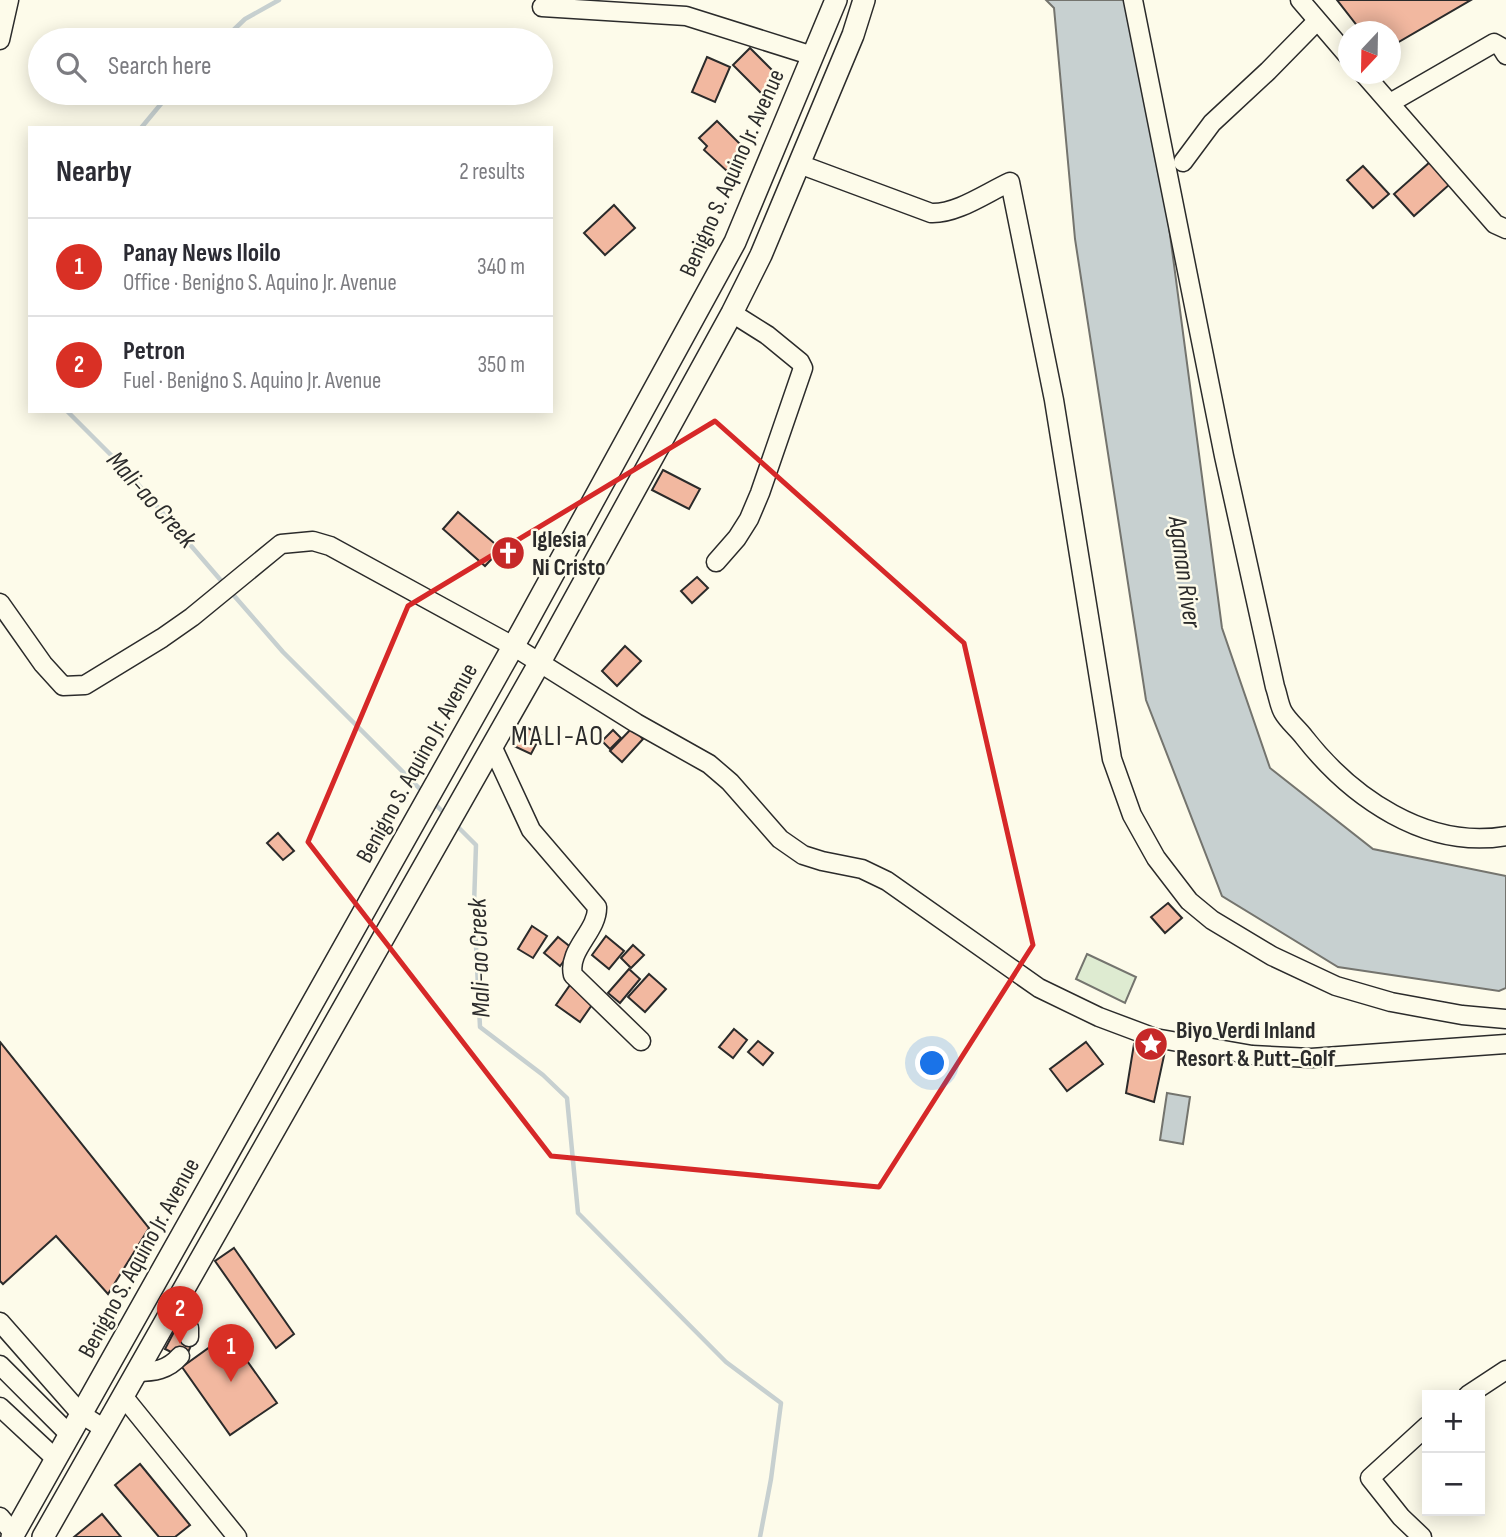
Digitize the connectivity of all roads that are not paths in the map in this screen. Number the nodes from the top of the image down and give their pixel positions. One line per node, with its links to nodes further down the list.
1 (836, 0): 11 (main road, Benigno S. Aquino Jr. Avenue)
2 (864, 0): 15 (main road)
3 (1133, 0): 23 (street)
4 (1300, 0): 7 (street)
5 (5, 7): 8 (street)
6 (542, 7): 11 (street)
7 (1317, 21): 9 (street); 14 (street)
8 (0, 40)
9 (1338, 44)
10 (1506, 55): 13 (street)
11 (814, 56): 20 (main road, Benigno S. Aquino Jr. Avenue)
12 (1373, 84): 13 (street)
13 (1390, 103): 16 (street)
14 (1183, 163)
15 (799, 164): 17 (main road); 24 (street)
16 (1506, 229)
17 (732, 313): 18 (street); 21 (main road)
18 (716, 562)
19 (0, 603): 20 (street)
20 (513, 646): 21 (street); 37 (main road, Benigno S. Aquino Jr. Avenue)
21 (540, 662): 22 (main road); 26 (street)
22 (492, 746): 25 (street); 27 (main road)
23 (1506, 836)
24 (1506, 1019)
25 (641, 1041)
26 (1506, 1044)
27 (174, 1304): 29 (street); 33 (main road)
28 (0, 1322): 37 (street)
29 (189, 1337)
30 (180, 1356): 33 (street)
31 (0, 1364): 40 (street)
32 (1506, 1370): 34 (street)
33 (136, 1372): 35 (main road)
34 (1476, 1390)
35 (123, 1396): 38 (main road); 45 (street)
36 (0, 1407): 41 (street)
37 (81, 1414): 38 (street); 40 (main road, Benigno S. Aquino Jr. Avenue)
38 (103, 1428): 44 (main road)
39 (1422, 1431): 46 (street)
40 (70, 1435): 41 (main road, Benigno S. Aquino Jr. Avenue)
41 (56, 1459): 43 (main road, Benigno S. Aquino Jr. Avenue)
42 (0, 1517): 43 (street)
43 (13, 1535)
44 (43, 1537)
45 (237, 1537)
46 (1422, 1537)

